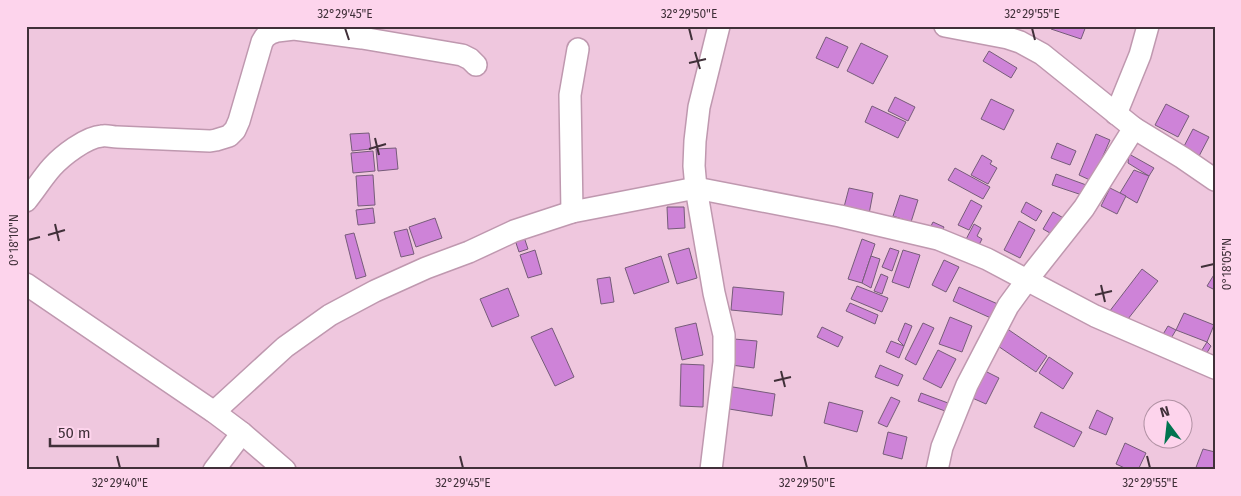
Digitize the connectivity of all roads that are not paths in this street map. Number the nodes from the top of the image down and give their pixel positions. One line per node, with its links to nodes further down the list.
1 (719, 26): 9 (street)
2 (945, 26): 6 (street)
3 (1148, 26): 6 (street)
4 (578, 49): 11 (street)
5 (476, 64): 10 (street)
6 (1116, 114): 7 (street)
7 (1134, 128): 8 (street); 12 (street)
8 (1215, 180)
9 (696, 188): 11 (street); 12 (street); 19 (street)
10 (26, 201)
11 (572, 212): 15 (street)
12 (1027, 280): 14 (street); 20 (street)
13 (26, 284): 15 (street)
14 (1215, 368)
15 (214, 412): 16 (street)
16 (242, 434): 17 (street); 18 (street)
17 (214, 470)
18 (285, 470)
19 (712, 470)
20 (937, 470)

